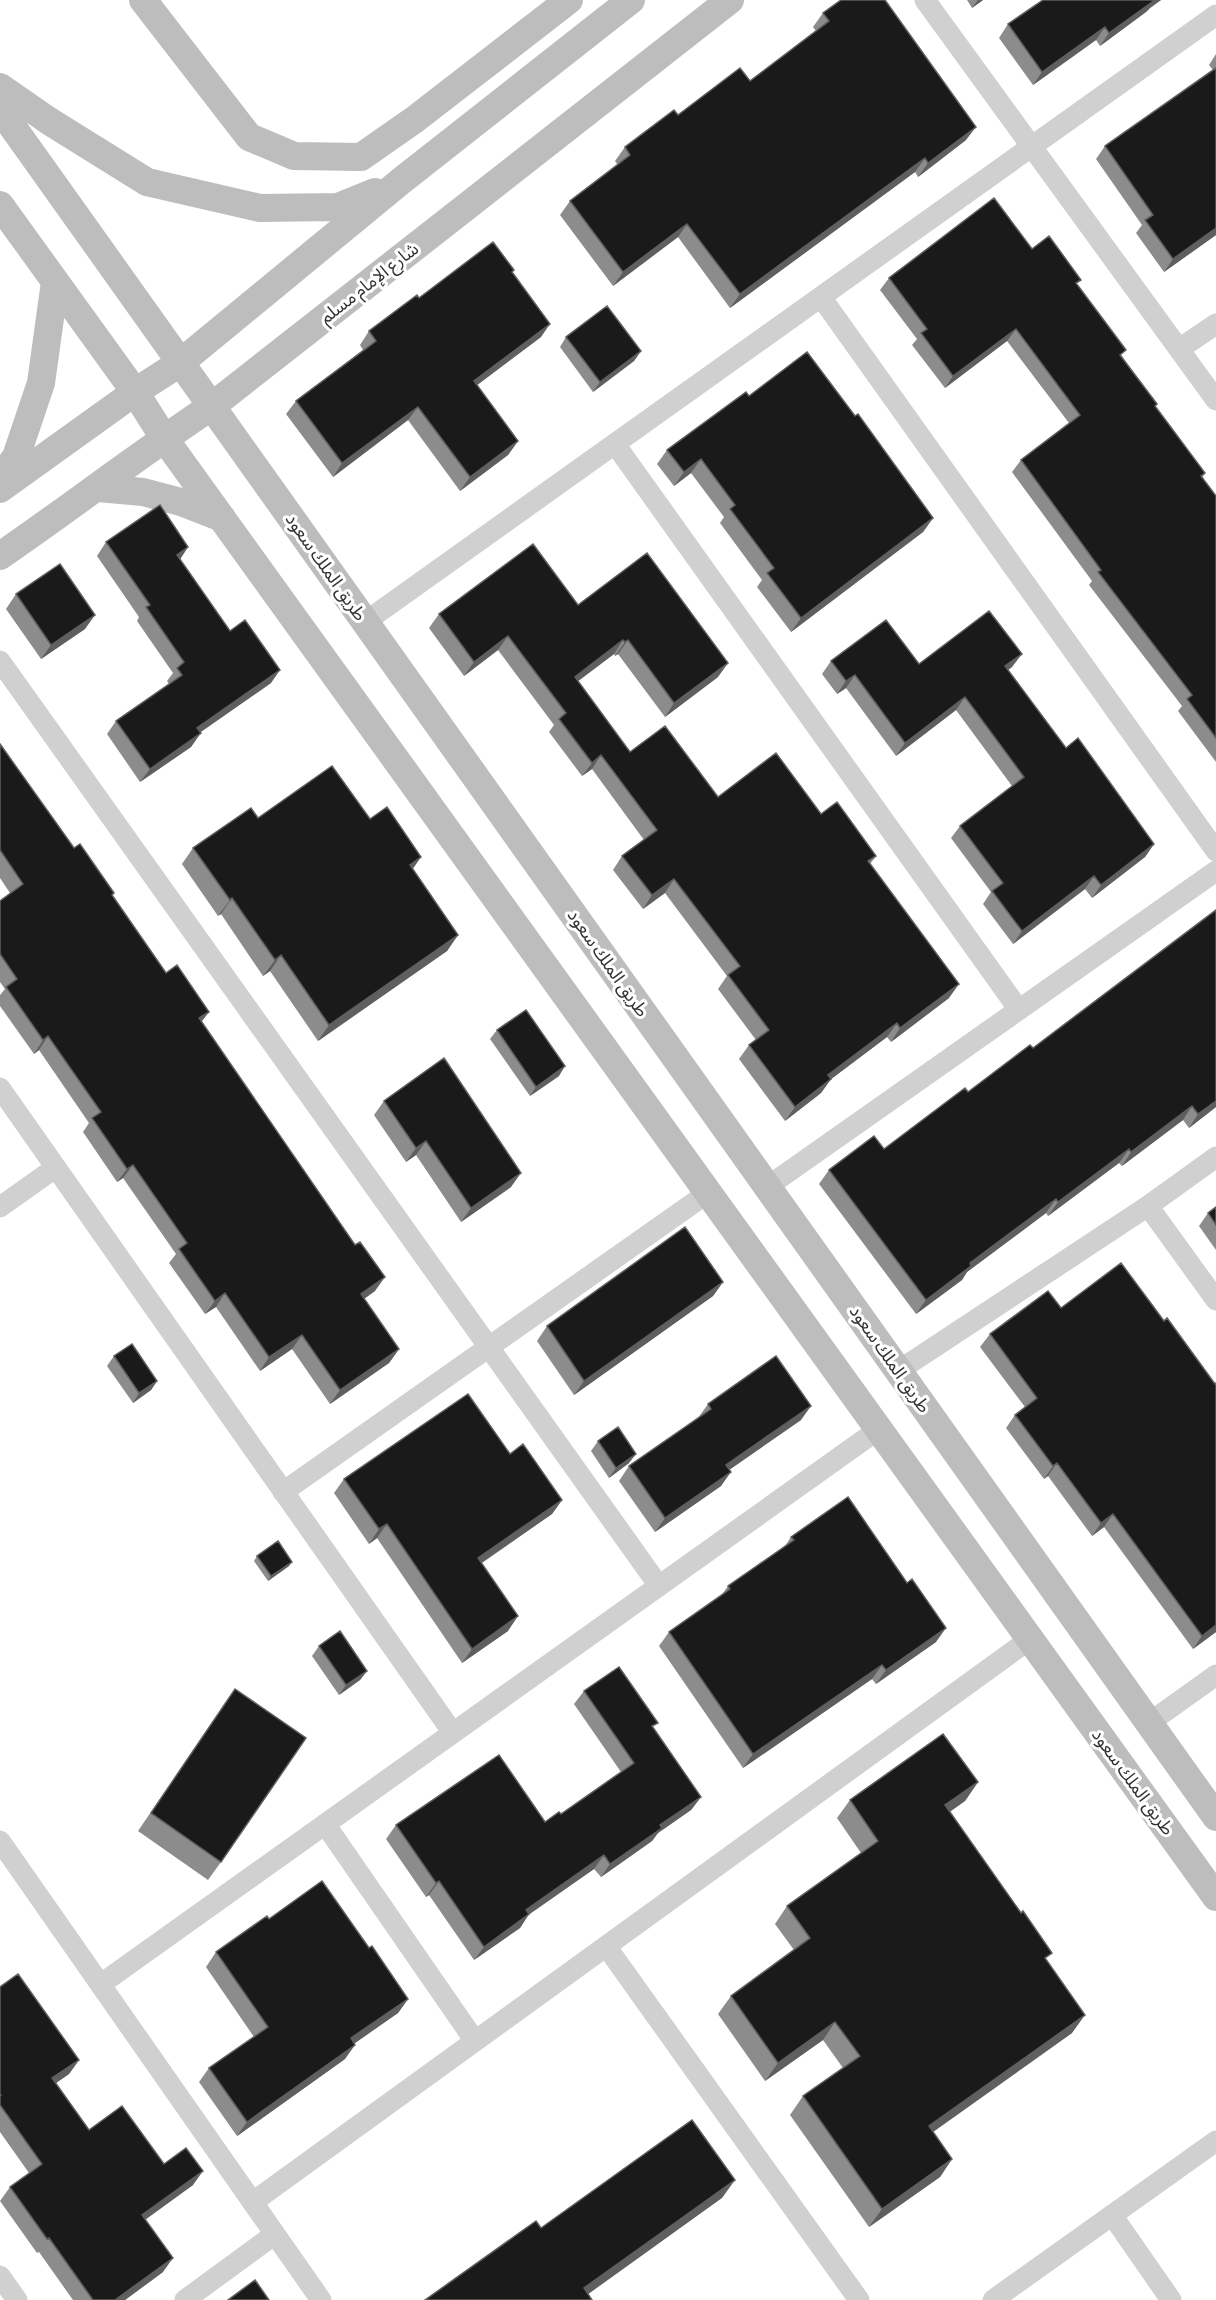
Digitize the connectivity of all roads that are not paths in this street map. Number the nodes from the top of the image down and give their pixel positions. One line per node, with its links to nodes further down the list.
1 (143, 0): 6 (main road)
2 (631, 0): 12 (main road)
3 (730, 0): 8 (main road, شارع الإمام مسلم)
4 (754, 0): 8 (main road)
5 (925, 0): 11 (street)
6 (561, 2)
7 (1216, 15): 11 (street)
8 (680, 37): 21 (main road, شارع الإمام مسلم)
9 (0, 87): 12 (main road)
10 (0, 109): 18 (main road, طريق الملك سعود)
11 (1031, 146): 15 (street); 17 (street)
12 (401, 181): 18 (main road)
13 (0, 205): 14 (main road, طريق الملك سعود)
14 (55, 282): 19 (main road, طريق الملك سعود); 24 (main road)
15 (821, 297): 23 (street); 31 (street)
16 (1216, 324): 17 (street)
17 (1179, 349): 20 (street)
18 (180, 363): 19 (main road); 21 (main road, طريق الملك سعود)
19 (135, 392): 22 (main road, طريق الملك سعود); 26 (main road)
20 (1216, 400)
21 (212, 406): 22 (main road, شارع الإمام مسلم); 29 (main road, طريق الملك سعود)
22 (164, 438): 25 (main road, شارع الإمام مسلم); 27 (main road, طريق الملك سعود)
23 (615, 444): 29 (street); 33 (street)
24 (0, 478)
25 (98, 488): 27 (main road); 28 (main road, شارع الإمام مسلم)
26 (0, 489)
27 (222, 518): 38 (main road, طريق الملك سعود)
28 (0, 556)
29 (365, 622): 37 (main road, طريق الملك سعود)
30 (0, 661): 42 (street)
31 (1216, 851)
32 (1216, 871): 33 (street)
33 (1019, 1010): 37 (street)
34 (0, 1088): 36 (street)
35 (1216, 1157): 39 (street)
36 (55, 1168): 40 (street); 45 (street)
37 (767, 1187): 43 (main road, طريق الملك سعود)
38 (709, 1192): 42 (street); 44 (main road, طريق الملك سعود)
39 (1148, 1206): 41 (street); 43 (street)
40 (0, 1207)
41 (1216, 1300)
42 (489, 1348): 45 (street); 46 (street)
43 (898, 1371): 49 (main road, طريق الملك سعود)
44 (879, 1429): 46 (street); 47 (main road, طريق الملك سعود)
45 (284, 1492): 50 (street)
46 (659, 1586): 50 (street)
47 (1030, 1639): 54 (main road, طريق الملك سعود); 55 (street)
48 (1216, 1675): 49 (street)
49 (1149, 1723): 51 (main road, طريق الملك سعود)
50 (453, 1733): 52 (street)
51 (1216, 1817)
52 (325, 1824): 56 (street); 57 (street)
53 (0, 1841): 56 (street)
54 (1216, 1897)
55 (606, 1946): 57 (street); 66 (street)
56 (102, 1984): 59 (street)
57 (476, 2041): 59 (street)
58 (1216, 2141): 60 (street)
59 (253, 2202): 61 (street)
60 (1112, 2216): 67 (street); 68 (street)
61 (275, 2234): 64 (street); 65 (street)
62 (0, 2276): 63 (street)
63 (17, 2300)
64 (185, 2300)
65 (321, 2300)
66 (859, 2300)
67 (993, 2300)
68 (1171, 2300)

